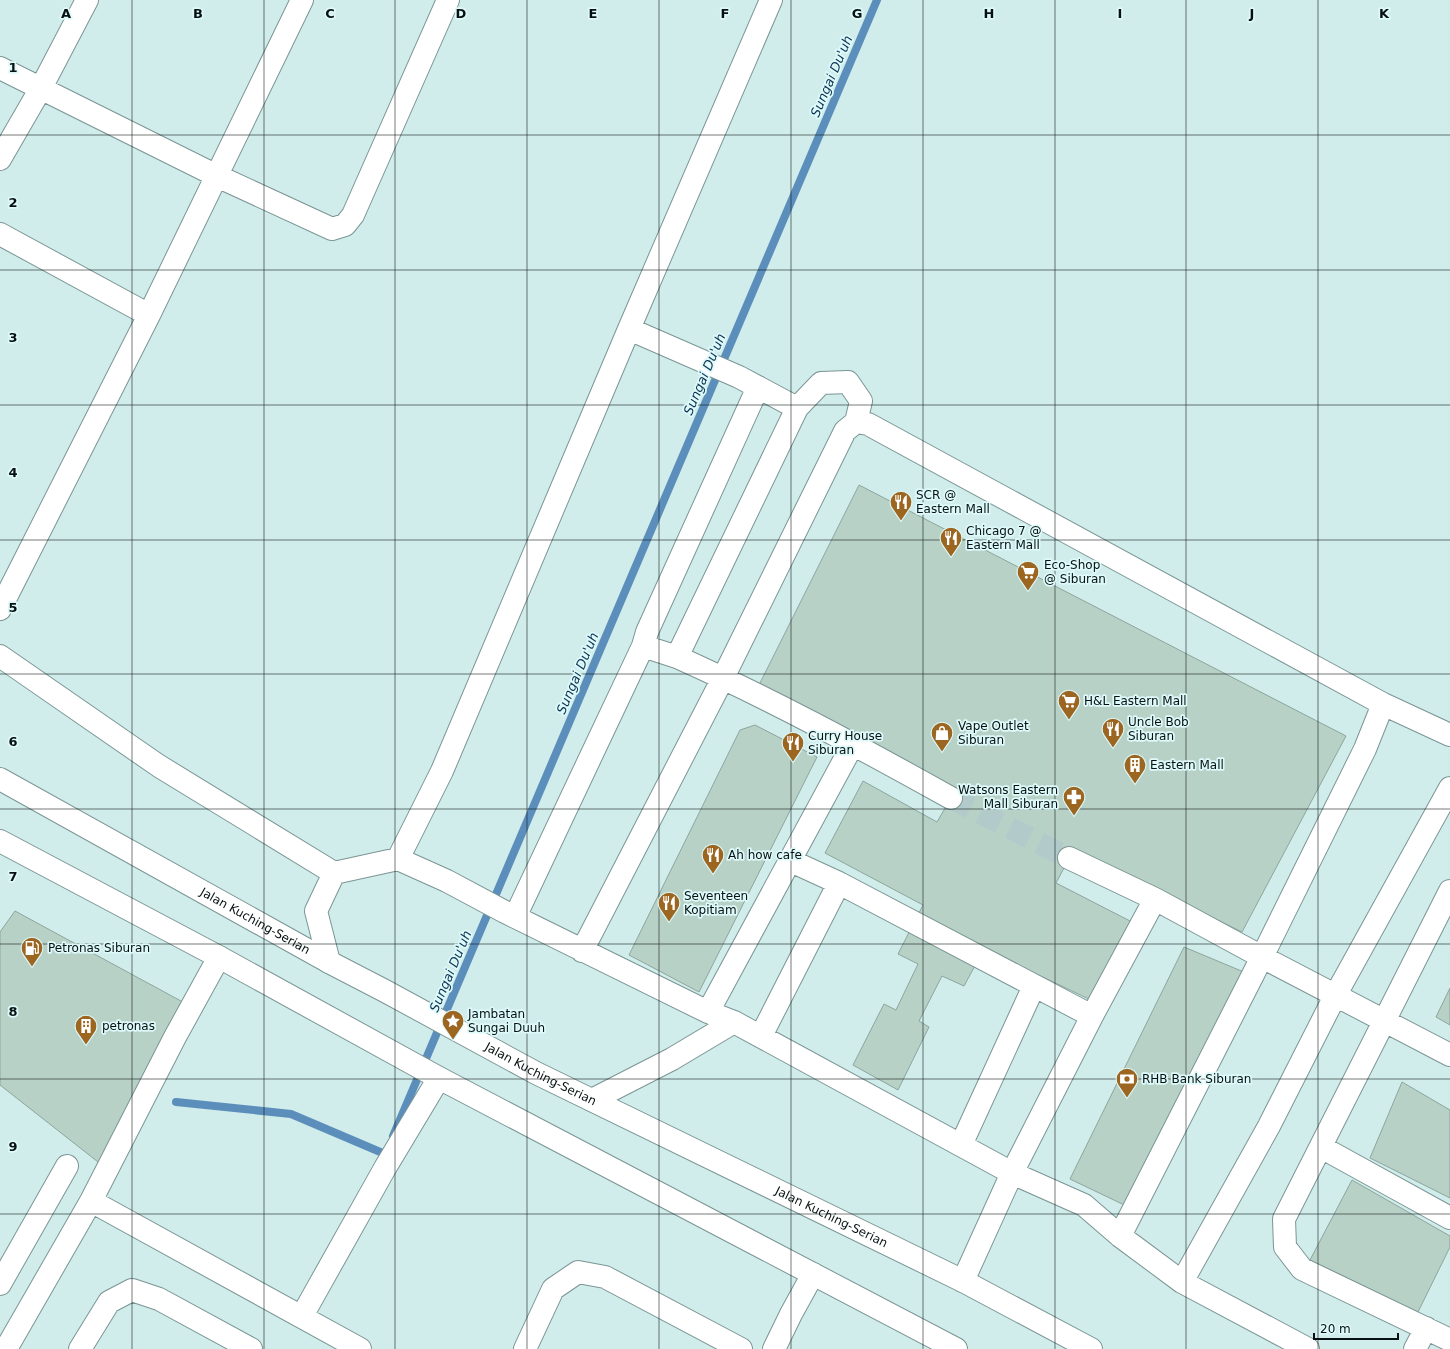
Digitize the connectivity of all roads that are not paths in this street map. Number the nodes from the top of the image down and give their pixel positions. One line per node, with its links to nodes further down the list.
1 (87, 0): 6 (main road)
2 (302, 0): 8 (main road)
3 (448, 0): 8 (main road)
4 (771, 0): 11 (main road)
5 (0, 68): 6 (main road)
6 (41, 88): 7 (main road); 8 (main road)
7 (0, 159)
8 (217, 176): 10 (main road)
9 (0, 234): 10 (main road)
10 (149, 315): 15 (main road)
11 (629, 329): 12 (main road); 28 (main road)
12 (758, 387): 13 (main road); 16 (main road)
13 (797, 408): 14 (main road); 18 (main road)
14 (856, 422): 19 (main road); 20 (main road)
15 (0, 609)
16 (643, 646): 18 (main road); 34 (main road)
17 (0, 656): 30 (main road)
18 (677, 657): 19 (main road)
19 (723, 678): 22 (main road); 35 (main road)
20 (1383, 704): 21 (main road); 37 (main road)
21 (1450, 736)
22 (853, 744): 24 (main road); 29 (main road)
23 (0, 778): 38 (main road, Jalan Kuching-Serian)
24 (951, 798)
25 (1448, 798): 40 (main road)
26 (0, 841): 36 (main road)
27 (1070, 858): 33 (main road)
28 (398, 859): 30 (main road); 34 (main road)
29 (791, 861): 31 (main road); 41 (main road)
30 (334, 873): 38 (main road)
31 (840, 883): 39 (main road); 45 (main road)
32 (1450, 891): 44 (main road)
33 (1155, 899): 37 (main road); 42 (main road)
34 (510, 915): 35 (main road)
35 (582, 950): 41 (main road)
36 (219, 957): 47 (main road); 53 (main road)
37 (1262, 957): 40 (main road); 55 (main road)
38 (329, 962): 48 (main road, Jalan Kuching-Serian)
39 (1034, 986): 42 (main road); 49 (main road)
40 (1336, 996): 44 (main road); 58 (main road)
41 (708, 1012): 43 (main road)
42 (1092, 1016): 52 (main road)
43 (734, 1022): 45 (main road); 48 (main road)
44 (1384, 1022): 46 (main road); 50 (main road)
45 (761, 1036): 49 (main road)
46 (1450, 1055)
47 (436, 1076): 56 (main road); 60 (main road)
48 (592, 1100): 57 (main road, Jalan Kuching-Serian)
49 (960, 1145): 52 (main road)
50 (1321, 1146): 54 (main road); 61 (main road)
51 (67, 1166): 59 (main road)
52 (1012, 1173): 55 (main road); 57 (main road)
53 (91, 1201): 60 (main road); 64 (main road)
54 (1450, 1218)
55 (1120, 1236): 58 (main road)
56 (813, 1274): 70 (main road); 71 (main road)
57 (963, 1281): 72 (main road, Jalan Kuching-Serian)
58 (1182, 1282): 73 (main road)
59 (0, 1284)
60 (302, 1316): 63 (main road)
61 (1426, 1328): 62 (main road); 74 (main road)
62 (1450, 1340)
63 (335, 1343): 67 (main road)
64 (6, 1349)
65 (80, 1349): 66 (main road)
66 (251, 1349)
67 (360, 1349)
68 (524, 1349): 69 (main road)
69 (741, 1349)
70 (774, 1349)
71 (956, 1349)
72 (1091, 1349)
73 (1308, 1349)
74 (1416, 1349)

